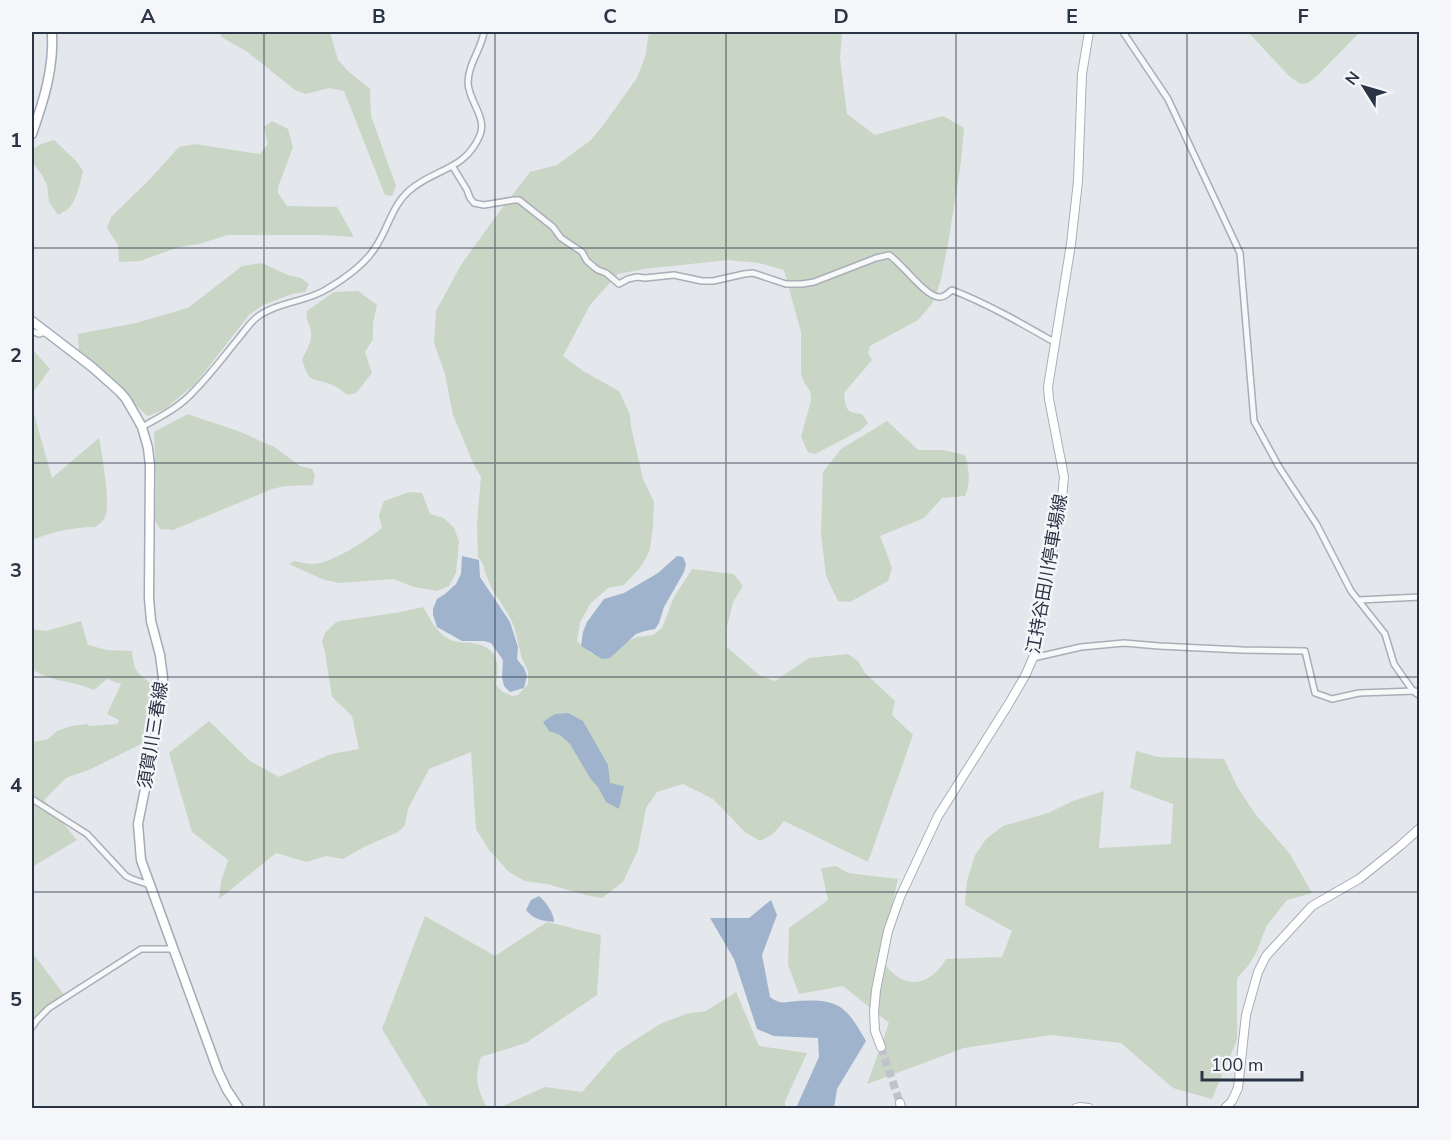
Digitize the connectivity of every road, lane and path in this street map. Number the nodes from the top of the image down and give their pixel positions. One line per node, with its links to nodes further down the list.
1 (52, 32): 5 (main road)
2 (484, 32): 6 (street)
3 (1089, 32): 10 (main road, 江持谷田川停車場線)
4 (1123, 32): 13 (street)
5 (32, 134)
6 (453, 167): 10 (street); 11 (street)
7 (32, 321): 9 (main road, 須賀川三春線)
8 (32, 331): 9 (street)
9 (46, 332): 11 (main road, 須賀川三春線)
10 (1054, 342): 14 (main road, 江持谷田川停車場線)
11 (142, 427): 18 (main road, 須賀川三春線)
12 (1419, 597): 13 (street)
13 (1359, 600): 15 (street)
14 (1033, 658): 15 (street); 21 (main road, 江持谷田川停車場線)
15 (1417, 693)
16 (32, 799): 18 (street)
17 (1419, 828): 25 (main road)
18 (150, 885): 19 (main road, 須賀川三春線)
19 (173, 949): 20 (street); 22 (main road, 須賀川三春線)
20 (32, 1026)
21 (881, 1047)
22 (239, 1108)
23 (1076, 1108): 24 (main road)
24 (1089, 1108)
25 (1226, 1108)

